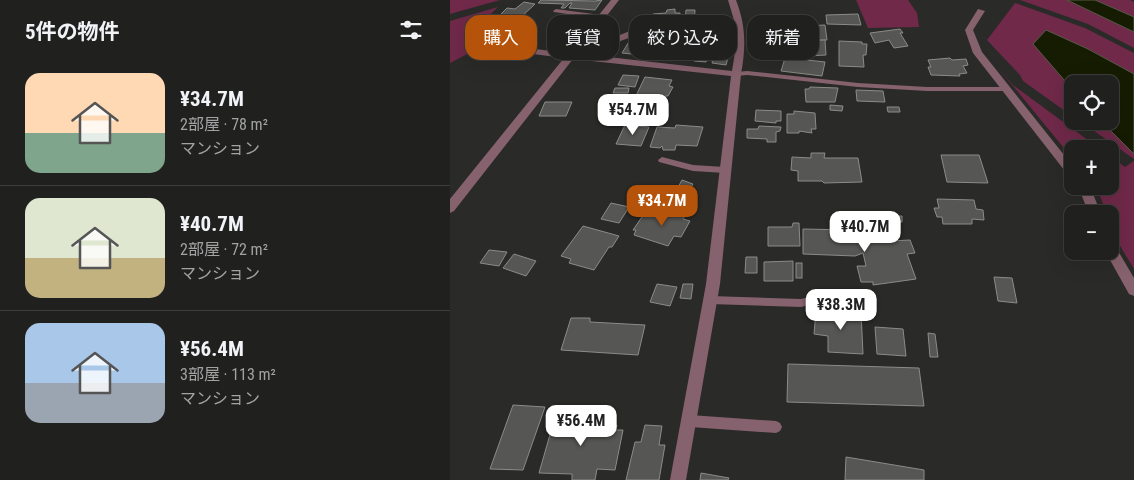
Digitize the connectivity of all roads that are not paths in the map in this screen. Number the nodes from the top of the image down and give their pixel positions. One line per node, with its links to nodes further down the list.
1 (615, 0): 6 (street)
2 (732, 0): 8 (street)
3 (556, 11): 5 (lane)
4 (980, 11): 12 (street)
5 (586, 15)
6 (603, 15)
7 (619, 38): 8 (street)
8 (742, 44): 11 (street)
9 (567, 60): 16 (street)
10 (601, 60): 11 (street)
11 (736, 74): 12 (lane); 15 (street)
12 (1006, 89): 14 (street)
13 (662, 160): 15 (lane)
14 (1064, 162)
15 (725, 170): 20 (street)
16 (450, 208)
17 (1117, 260): 18 (street)
18 (1134, 290)
19 (827, 293): 20 (lane)
20 (710, 300): 21 (street)
21 (690, 421): 22 (lane); 23 (street)
22 (776, 427)
23 (678, 480)

